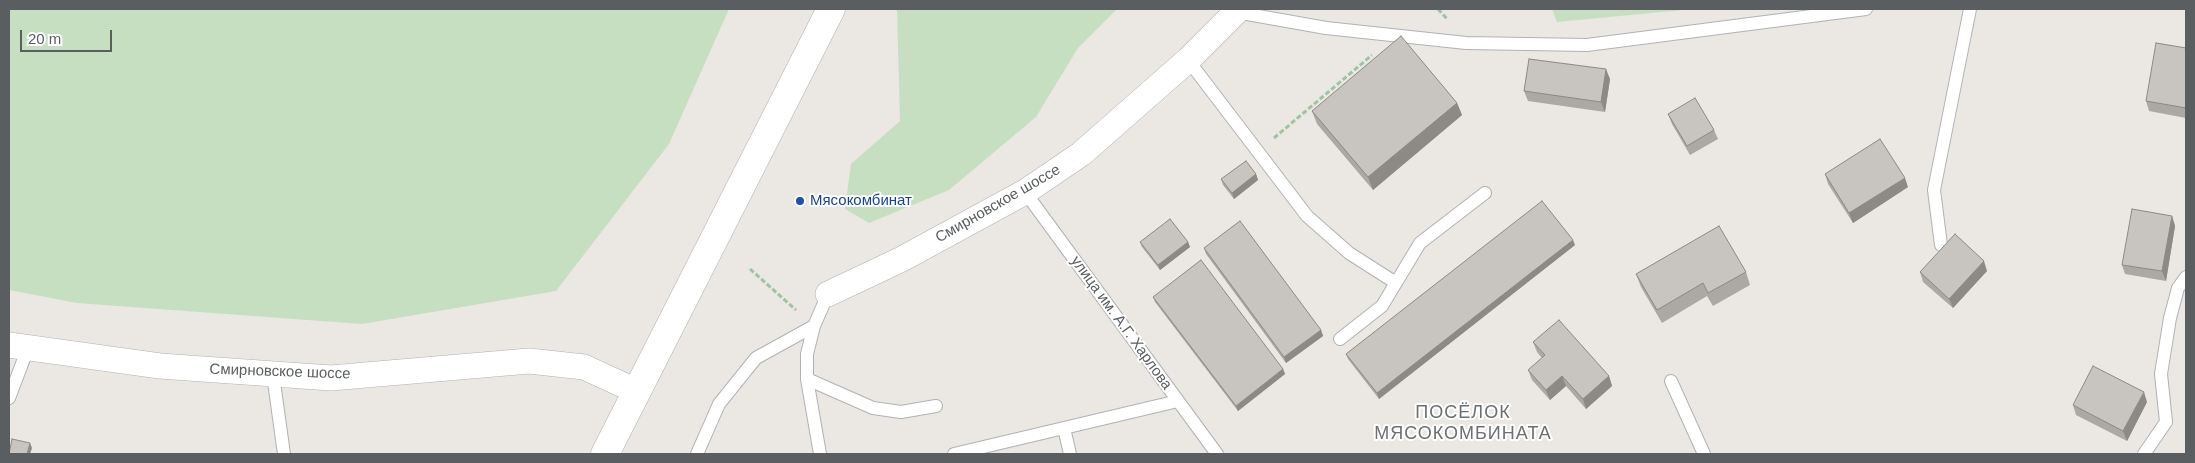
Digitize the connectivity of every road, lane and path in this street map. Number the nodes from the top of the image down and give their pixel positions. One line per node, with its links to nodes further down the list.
1 (831, 9): 21 (main road)
2 (1866, 9): 5 (lane)
3 (1970, 9): 10 (lane)
4 (1238, 10): 5 (lane); 6 (street, Смирновское шоссе)
5 (1396, 35): 7 (path)
6 (1188, 60): 7 (lane); 8 (street, Смирновское шоссе)
7 (1258, 151): 13 (lane)
8 (1025, 192): 14 (street, Смирновское шоссе); 23 (lane, улица им. А.Г. Харлова)
9 (1485, 192): 13 (lane)
10 (1941, 245)
11 (750, 268): 15 (path)
12 (2186, 277): 34 (lane)
13 (1396, 283): 16 (lane)
14 (828, 294): 15 (lane)
15 (814, 326): 19 (lane); 28 (lane)
16 (1340, 339)
17 (19, 347): 18 (street, Смирновское шоссе); 22 (lane)
18 (273, 375): 21 (street, Смирновское шоссе); 26 (lane)
19 (807, 379): 24 (lane); 29 (lane)
20 (1671, 381): 33 (lane)
21 (636, 392): 27 (main road)
22 (9, 398)
23 (1178, 401): 25 (lane); 32 (lane, улица им. А.Г. Харлова)
24 (936, 406)
25 (1064, 428): 30 (lane); 31 (lane)
26 (284, 454)
27 (605, 454)
28 (698, 454)
29 (820, 454)
30 (954, 454)
31 (1070, 454)
32 (1217, 454)
33 (1704, 454)
34 (2144, 454)

